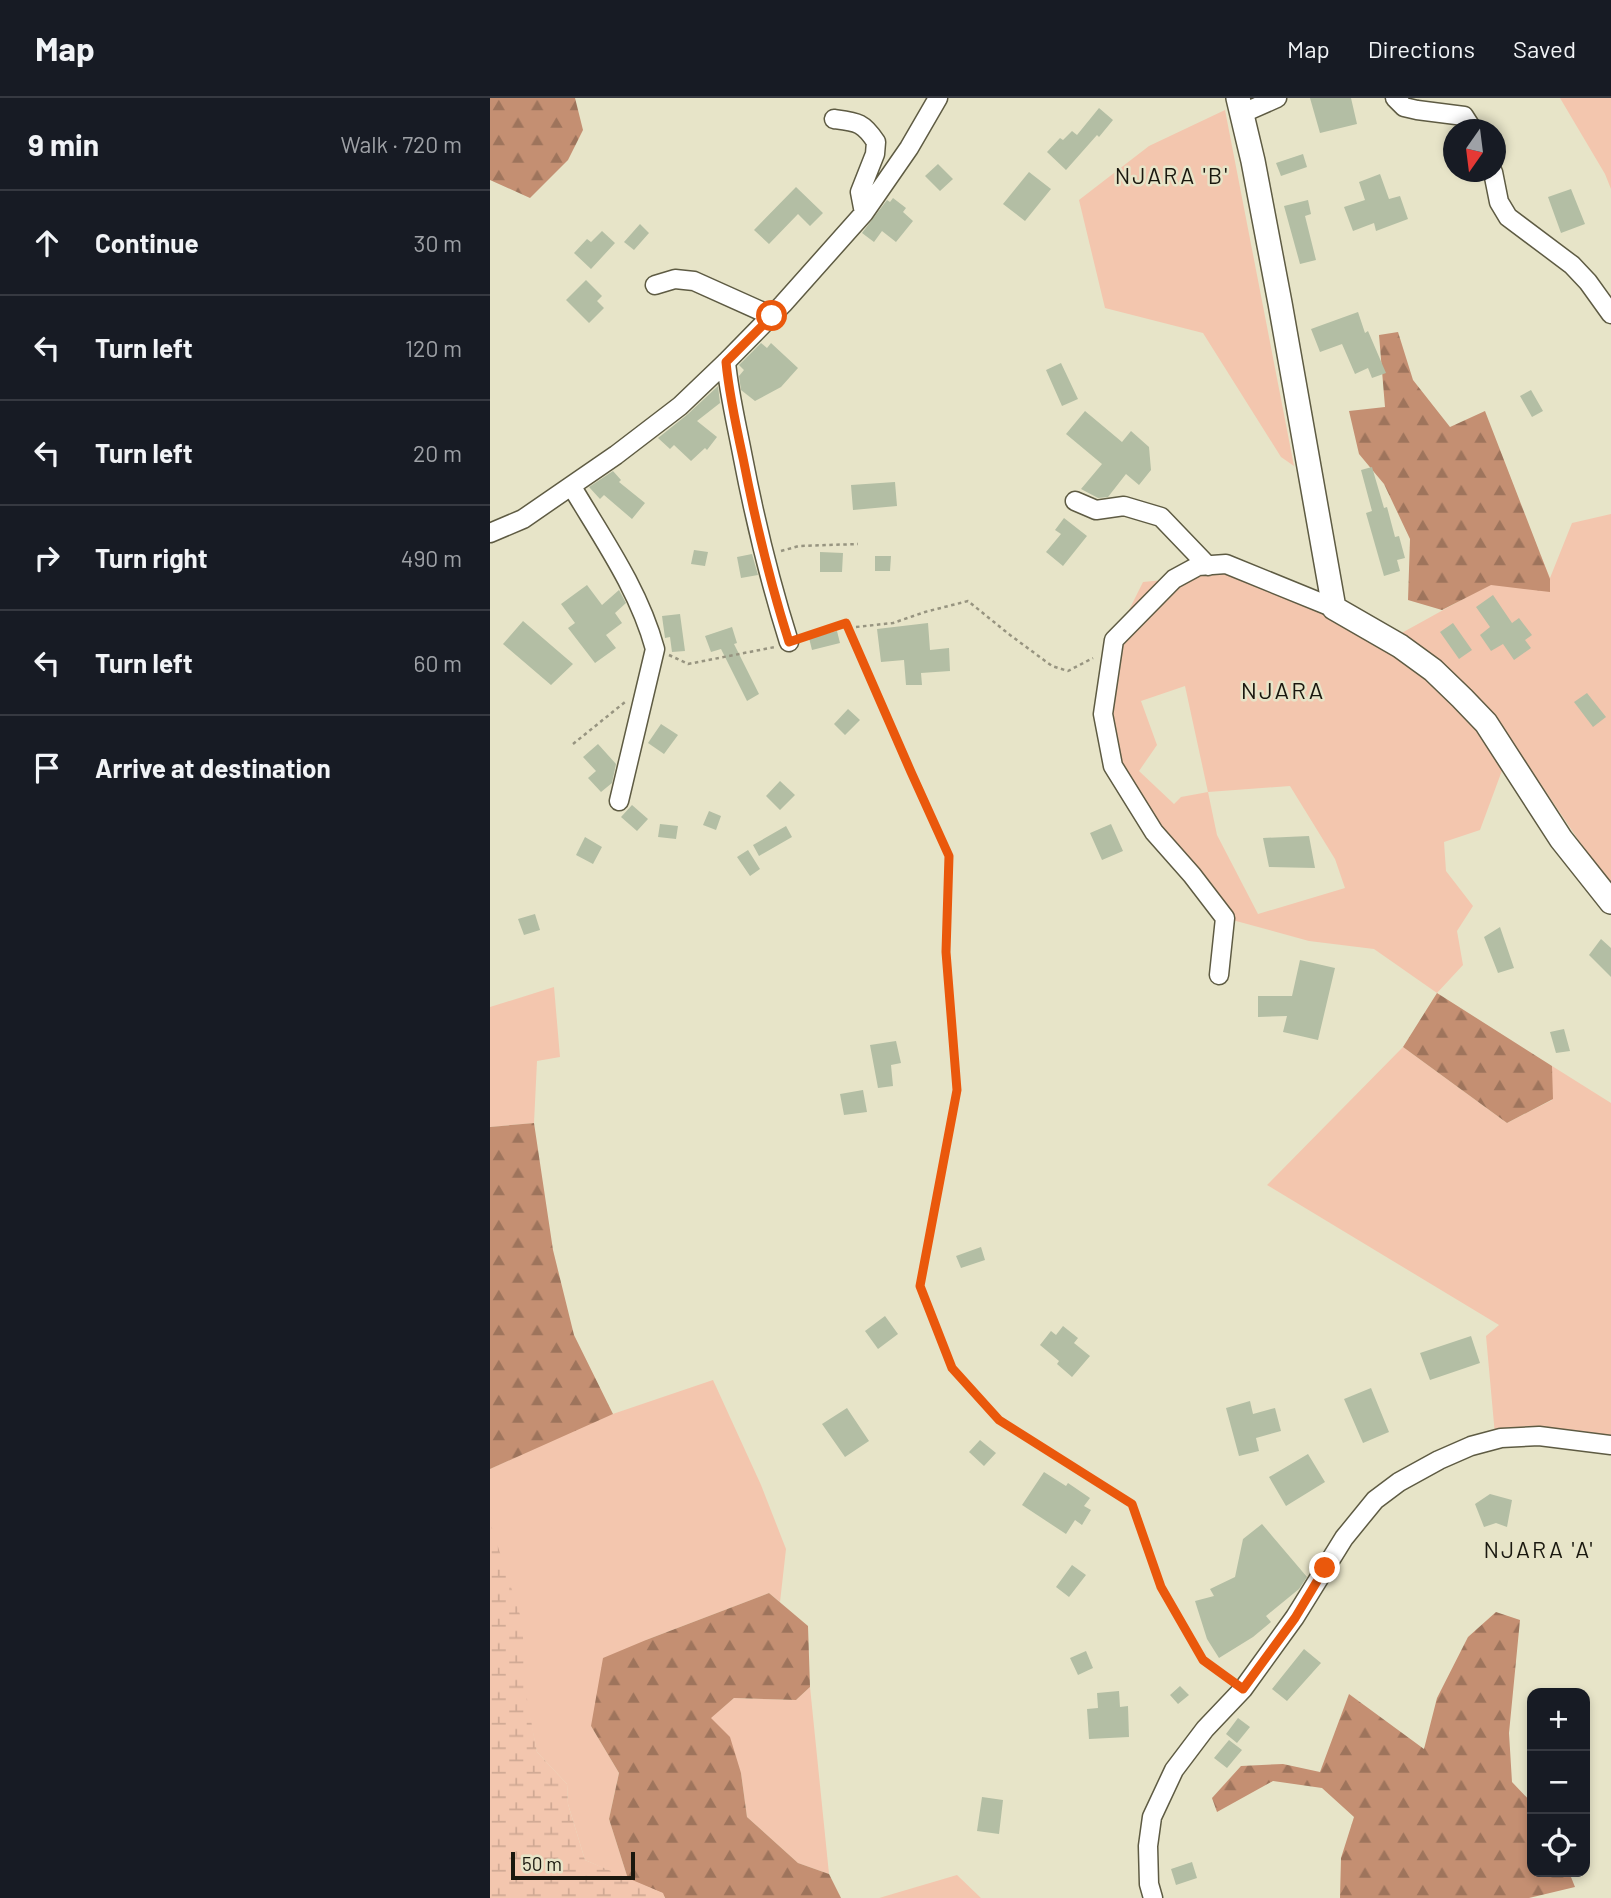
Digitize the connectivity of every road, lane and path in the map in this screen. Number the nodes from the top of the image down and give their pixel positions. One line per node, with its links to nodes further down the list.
1 (937, 98): 8 (street)
2 (1277, 98): 4 (street)
3 (1395, 98): 6 (street)
4 (1240, 106): 19 (main road)
5 (834, 119): 8 (street)
6 (1466, 119)
7 (1495, 182): 10 (street)
8 (864, 213): 11 (street)
9 (655, 285): 11 (street)
10 (1611, 314)
11 (772, 316): 12 (street)
12 (726, 362): 13 (street); 17 (street)
13 (572, 487): 15 (street); 23 (street)
14 (1075, 501): 18 (street)
15 (490, 533)
16 (858, 544): 17 (path)
17 (764, 556): 22 (street)
18 (1208, 566): 19 (street); 21 (street)
19 (1334, 608): 27 (main road)
20 (856, 627): 21 (path)
21 (1114, 640): 28 (street)
22 (789, 642): 23 (path); 30 (path)
23 (655, 649): 26 (street)
24 (627, 700): 25 (path)
25 (573, 744)
26 (618, 801)
27 (1611, 902)
28 (1219, 975)
29 (1611, 1445): 30 (street)
30 (1243, 1689): 31 (street)
31 (1153, 1898)

